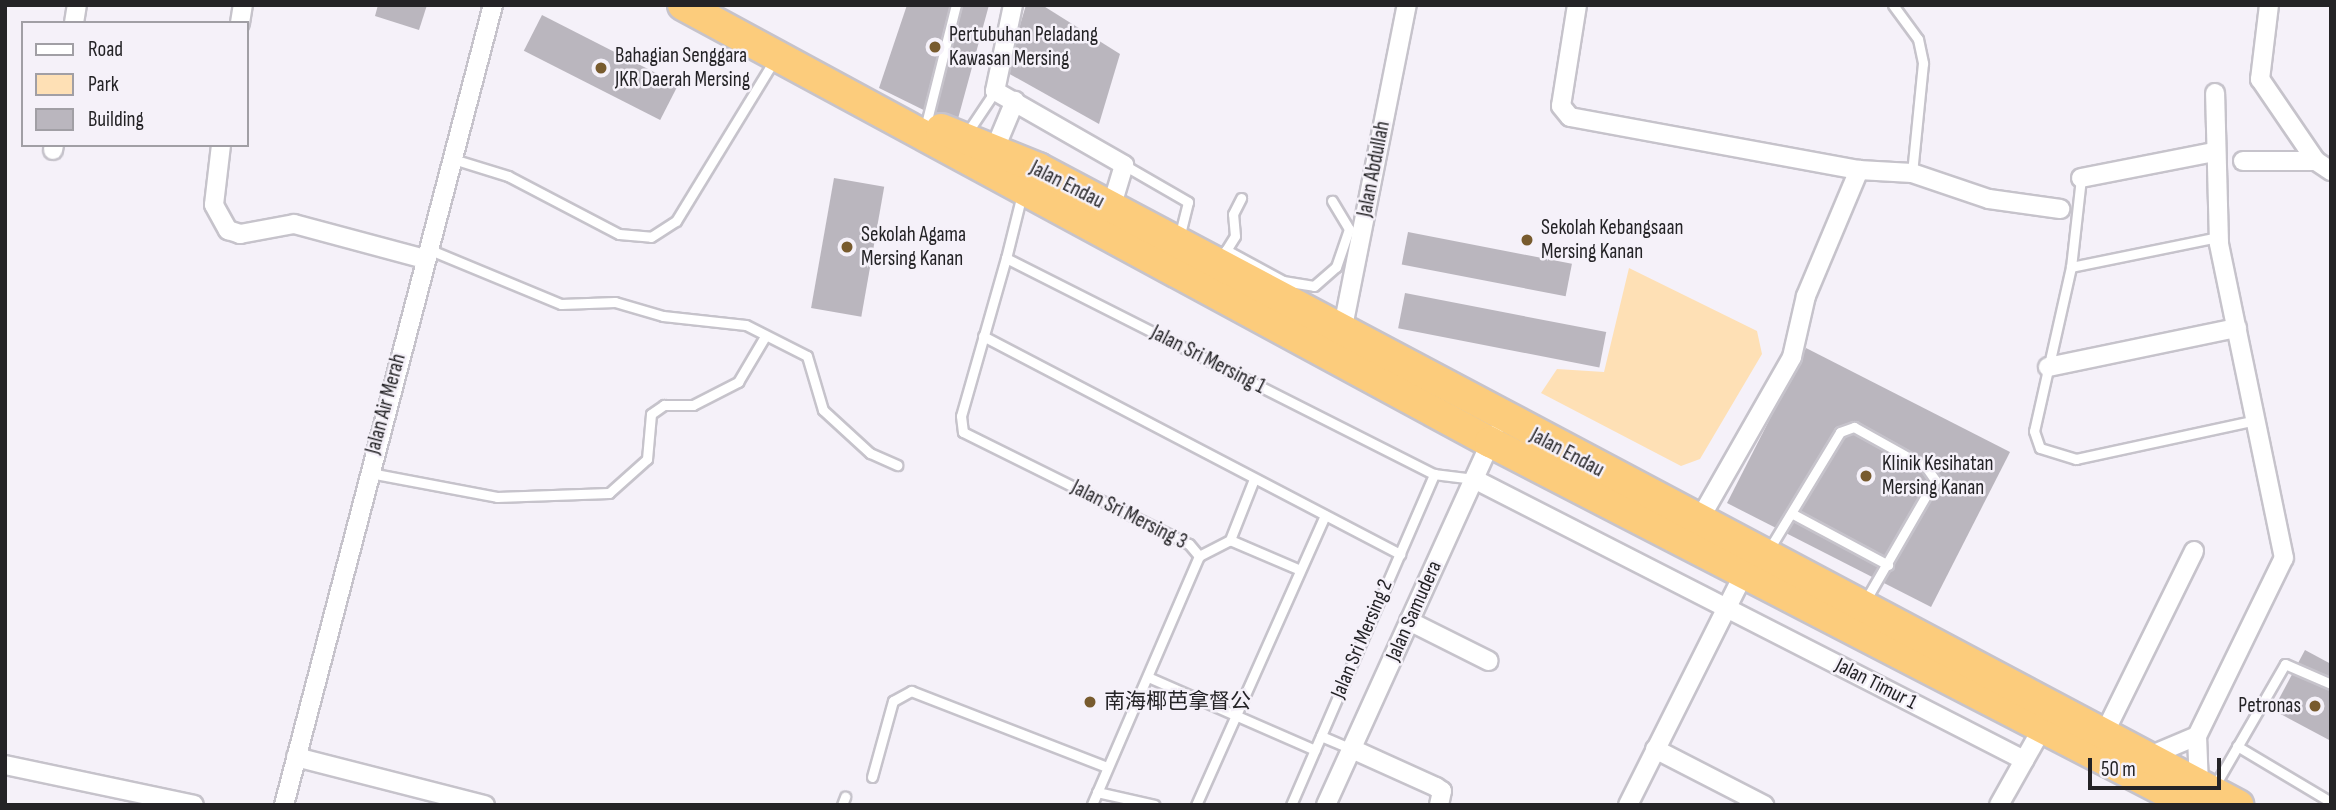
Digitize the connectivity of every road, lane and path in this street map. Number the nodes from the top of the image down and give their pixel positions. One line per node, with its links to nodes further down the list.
1 (493, 5): 18 (street, Jalan Air Merah)
2 (683, 5): 9 (highway, Jalan Endau)
3 (956, 5): 14 (lane)
4 (1013, 5): 10 (street)
5 (1407, 5): 38 (street, Jalan Abdullah)
6 (1577, 5): 22 (street)
7 (1893, 5): 23 (lane)
8 (2269, 5): 21 (street)
9 (778, 54): 13 (highway, Jalan Endau); 18 (lane)
10 (995, 91): 12 (street); 17 (lane)
11 (2215, 93): 16 (street)
12 (1015, 101): 17 (street); 20 (street)
13 (891, 113): 14 (highway, Jalan Endau); 17 (highway, Jalan Endau)
14 (926, 124): 17 (highway, Jalan Endau)
15 (221, 147): 32 (street)
16 (2214, 152): 24 (street); 30 (street)
17 (982, 153): 25 (highway, Jalan Endau); 28 (highway, Jalan Endau)
18 (453, 159): 32 (street, Jalan Air Merah)
19 (2242, 161): 21 (street)
20 (1124, 165): 28 (street); 31 (lane)
21 (2323, 166)
22 (1859, 170): 23 (street); 51 (street)
23 (1912, 173): 29 (street)
24 (2081, 178): 35 (lane)
25 (1023, 193): 33 (lane); 43 (highway, Jalan Endau)
26 (1241, 198): 34 (lane)
27 (1332, 201): 36 (lane)
28 (1111, 208): 31 (highway, Jalan Endau)
29 (2060, 209)
30 (2218, 237): 35 (lane); 37 (street)
31 (1177, 243): 34 (highway, Jalan Endau)
32 (426, 253): 40 (lane); 45 (street, Jalan Air Merah)
33 (1006, 258): 39 (lane); 46 (lane, Jalan Sri Mersing 1)
34 (1222, 258): 36 (highway, Jalan Endau)
35 (2071, 267): 41 (lane)
36 (1279, 288): 38 (highway, Jalan Endau)
37 (2237, 328): 41 (street); 42 (street)
38 (1342, 332): 43 (highway, Jalan Endau)
39 (983, 336): 47 (lane); 55 (lane, Jalan Sri Mersing 3)
40 (764, 338): 44 (lane); 45 (lane)
41 (2048, 367): 42 (lane)
42 (2256, 420): 69 (street)
43 (1495, 430): 48 (street, Jalan Samudera); 51 (highway, Jalan Endau); 56 (highway, Jalan Endau)
44 (897, 465)
45 (368, 473): 74 (street, Jalan Air Merah)
46 (1434, 474): 48 (lane, Jalan Sri Mersing 1); 54 (lane, Jalan Sri Mersing 2)
47 (1254, 479): 50 (lane); 52 (lane)
48 (1474, 479): 60 (street, Jalan Timur 1); 61 (street, Jalan Samudera)
49 (1793, 513): 56 (lane); 57 (lane); 57 (lane)
50 (1325, 515): 54 (lane); 58 (lane)
51 (1698, 522): 56 (highway, Jalan Endau)
52 (1230, 540): 55 (lane); 58 (lane)
53 (2194, 551): 67 (street)
54 (1399, 554): 68 (lane, Jalan Sri Mersing 2)
55 (1199, 556): 63 (lane, Jalan Sri Mersing 3)
56 (1754, 564): 59 (highway, Jalan Endau); 60 (street); 66 (highway, Jalan Endau)
57 (1888, 565): 59 (lane)
58 (1300, 570): 65 (lane)
59 (1861, 607): 67 (highway, Jalan Endau)
60 (1728, 608): 72 (street); 76 (street, Jalan Timur 1)
61 (1409, 621): 62 (street); 71 (street, Jalan Samudera)
62 (1489, 661)
63 (1148, 677): 65 (lane); 78 (lane, Jalan Sri Mersing 3)
64 (2331, 684): 70 (lane)
65 (1236, 715): 73 (lane); 88 (lane)
66 (2043, 727): 76 (street); 81 (highway, Jalan Endau)
67 (2104, 734): 75 (highway, Jalan Endau)
68 (1321, 736): 71 (lane); 73 (lane, Jalan Sri Mersing 2)
69 (2197, 736): 75 (street); 81 (street)
70 (2237, 746): 81 (lane); 82 (lane)
71 (1352, 749): 90 (street, Jalan Samudera); 91 (street)
72 (1655, 749): 92 (street); 93 (street)
73 (1315, 750): 89 (lane, Jalan Sri Mersing 2)
74 (296, 757): 84 (street, Jalan Air Merah); 85 (street)
75 (2147, 757): 81 (highway, Jalan Endau)
76 (2024, 760): 94 (street)
77 (5, 765): 83 (street)
78 (1107, 767): 79 (lane); 80 (lane, Jalan Sri Mersing 3)
79 (872, 777)
80 (1097, 792): 86 (lane, Jalan Sri Mersing 3); 87 (lane)
81 (2193, 798): 95 (highway, Jalan Endau)
82 (2331, 802)
83 (194, 805)
84 (284, 805)
85 (485, 805)
86 (1092, 805)
87 (1155, 805)
88 (1196, 805)
89 (1291, 805)
90 (1326, 805)
91 (1439, 805)
92 (1628, 805)
93 (1764, 805)
94 (1999, 805)
95 (2238, 805)

